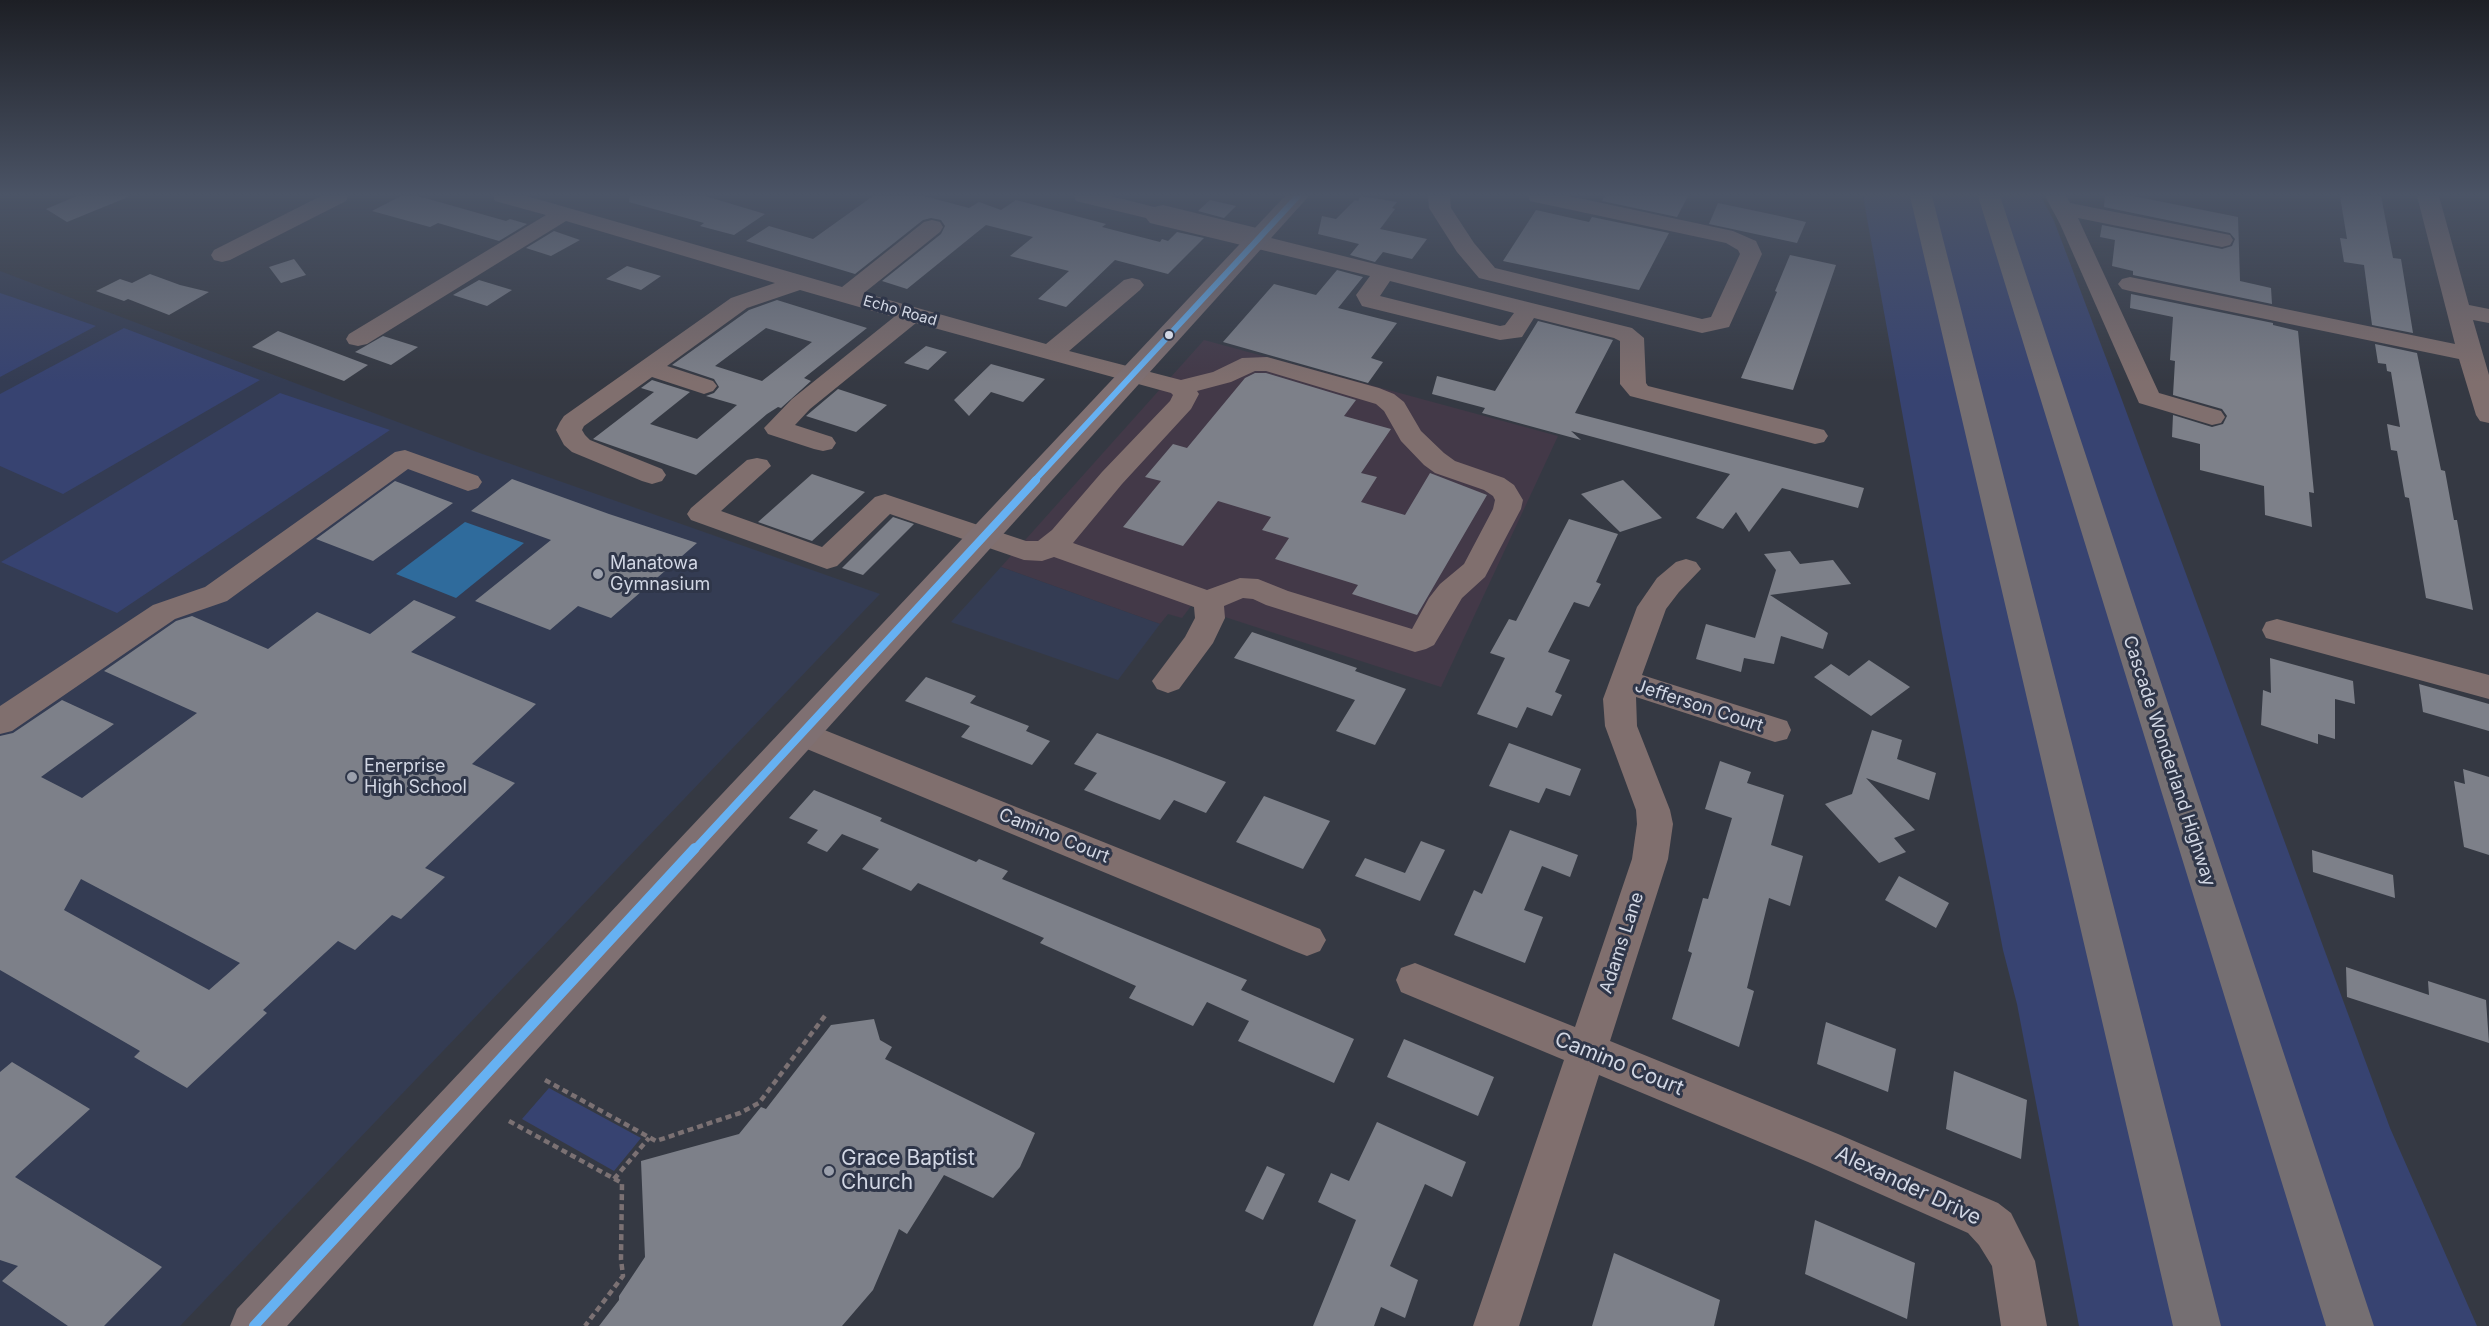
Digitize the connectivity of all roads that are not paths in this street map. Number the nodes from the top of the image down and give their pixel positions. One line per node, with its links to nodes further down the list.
1 (491, 258): 21 (street)
2 (716, 258): 13 (street, Echo Road)
3 (894, 258): 16 (street)
4 (1241, 258): 25 (main road)
5 (1326, 258): 12 (street)
6 (1474, 258): 7 (street)
7 (1749, 258)
8 (1936, 258): 53 (highway)
9 (2009, 258): 54 (highway, Cascade Wonderland Highway)
10 (2084, 258): 29 (street)
11 (2445, 258): 18 (street)
12 (1384, 273): 17 (street); 17 (street)
13 (800, 283): 16 (street, Echo Road); 24 (street)
14 (2130, 284): 23 (street)
15 (1132, 285): 22 (street)
16 (846, 296): 19 (street, Echo Road)
17 (1528, 309): 30 (street)
18 (2459, 310): 20 (street); 23 (street)
19 (912, 314): 22 (street, Echo Road); 31 (street)
20 (2489, 316)
21 (358, 339)
22 (1051, 353): 25 (street, Echo Road)
23 (2470, 354): 28 (street)
24 (648, 368): 26 (street); 33 (street)
25 (1132, 376): 27 (street, Echo Road); 35 (main road)
26 (704, 386)
27 (1180, 388): 36 (street); 38 (street)
28 (2489, 415)
29 (2212, 417)
30 (1815, 436)
31 (823, 442)
32 (757, 466): 35 (street)
33 (652, 475)
34 (468, 482): 43 (street)
35 (983, 536): 36 (street); 45 (main road)
36 (1053, 546): 38 (street)
37 (1686, 569): 41 (street, Adams Lane)
38 (1208, 601): 40 (street)
39 (2277, 630): 42 (street)
40 (1168, 681)
41 (1624, 681): 44 (street, Jefferson Court); 48 (street, Adams Lane)
42 (2489, 687)
43 (0, 722)
44 (1775, 730)
45 (802, 733): 46 (street, Camino Court); 50 (main road)
46 (1307, 940)
47 (1415, 980): 48 (street, Camino Court)
48 (1587, 1050): 49 (street, Camino Court); 51 (street, Adams Lane)
49 (1823, 1148): 52 (street, Alexander Drive)
50 (254, 1326)
51 (1496, 1326)
52 (2024, 1326)
53 (2197, 1326)
54 (2350, 1326)

